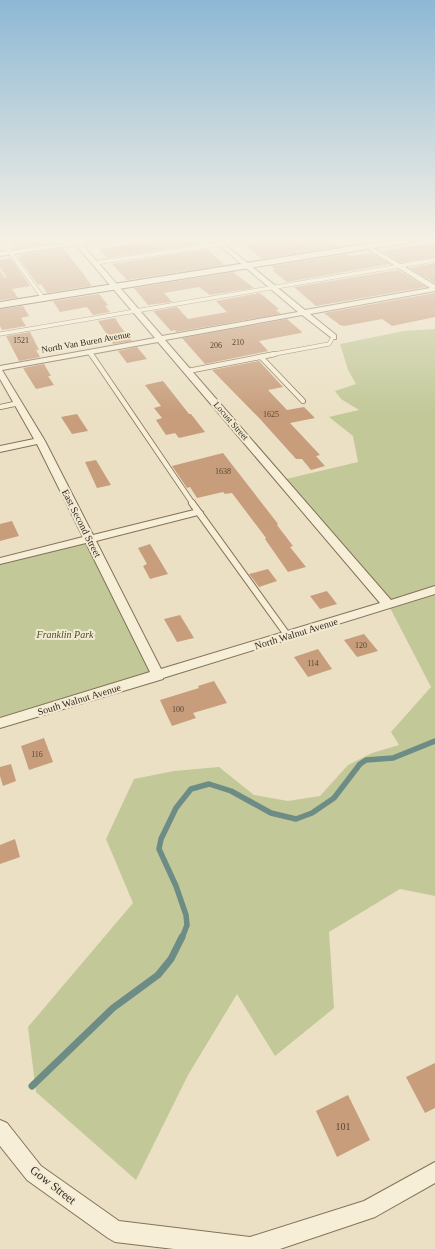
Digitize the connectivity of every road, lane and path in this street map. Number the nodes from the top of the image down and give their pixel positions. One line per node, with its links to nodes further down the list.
1 (47, 297): 6 (main road)
2 (124, 297): 8 (street, Locust Street)
3 (218, 297): 8 (lane)
4 (284, 297): 9 (street)
5 (386, 297): 9 (street, North Van Buren Avenue)
6 (43, 298): 7 (main road)
7 (0, 305)
8 (136, 311): 10 (lane); 12 (street, Locust Street)
9 (303, 313): 11 (street); 12 (street, North Van Buren Avenue)
10 (0, 334)
11 (333, 337): 14 (lane)
12 (160, 339): 13 (street, North Van Buren Avenue); 16 (street, Locust Street)
13 (89, 352): 15 (street, North Van Buren Avenue); 23 (lane)
14 (261, 357): 16 (lane); 18 (lane)
15 (0, 368)
16 (188, 371): 27 (street, Locust Street)
17 (0, 372): 19 (street, East Second Street)
18 (303, 401)
19 (19, 403): 20 (lane); 21 (street, East Second Street)
20 (0, 407)
21 (40, 441): 22 (street); 24 (street, East Second Street)
22 (0, 449)
23 (198, 512): 24 (street); 28 (lane)
24 (90, 539): 25 (street); 29 (street, East Second Street)
25 (0, 561)
26 (435, 590): 27 (street, North Walnut Avenue)
27 (388, 604): 28 (street, North Walnut Avenue)
28 (288, 636): 29 (street, North Walnut Avenue)
29 (158, 676): 30 (street, South Walnut Avenue)
30 (0, 723)
31 (0, 1130): 32 (street, Gow Street)
32 (435, 1172)

